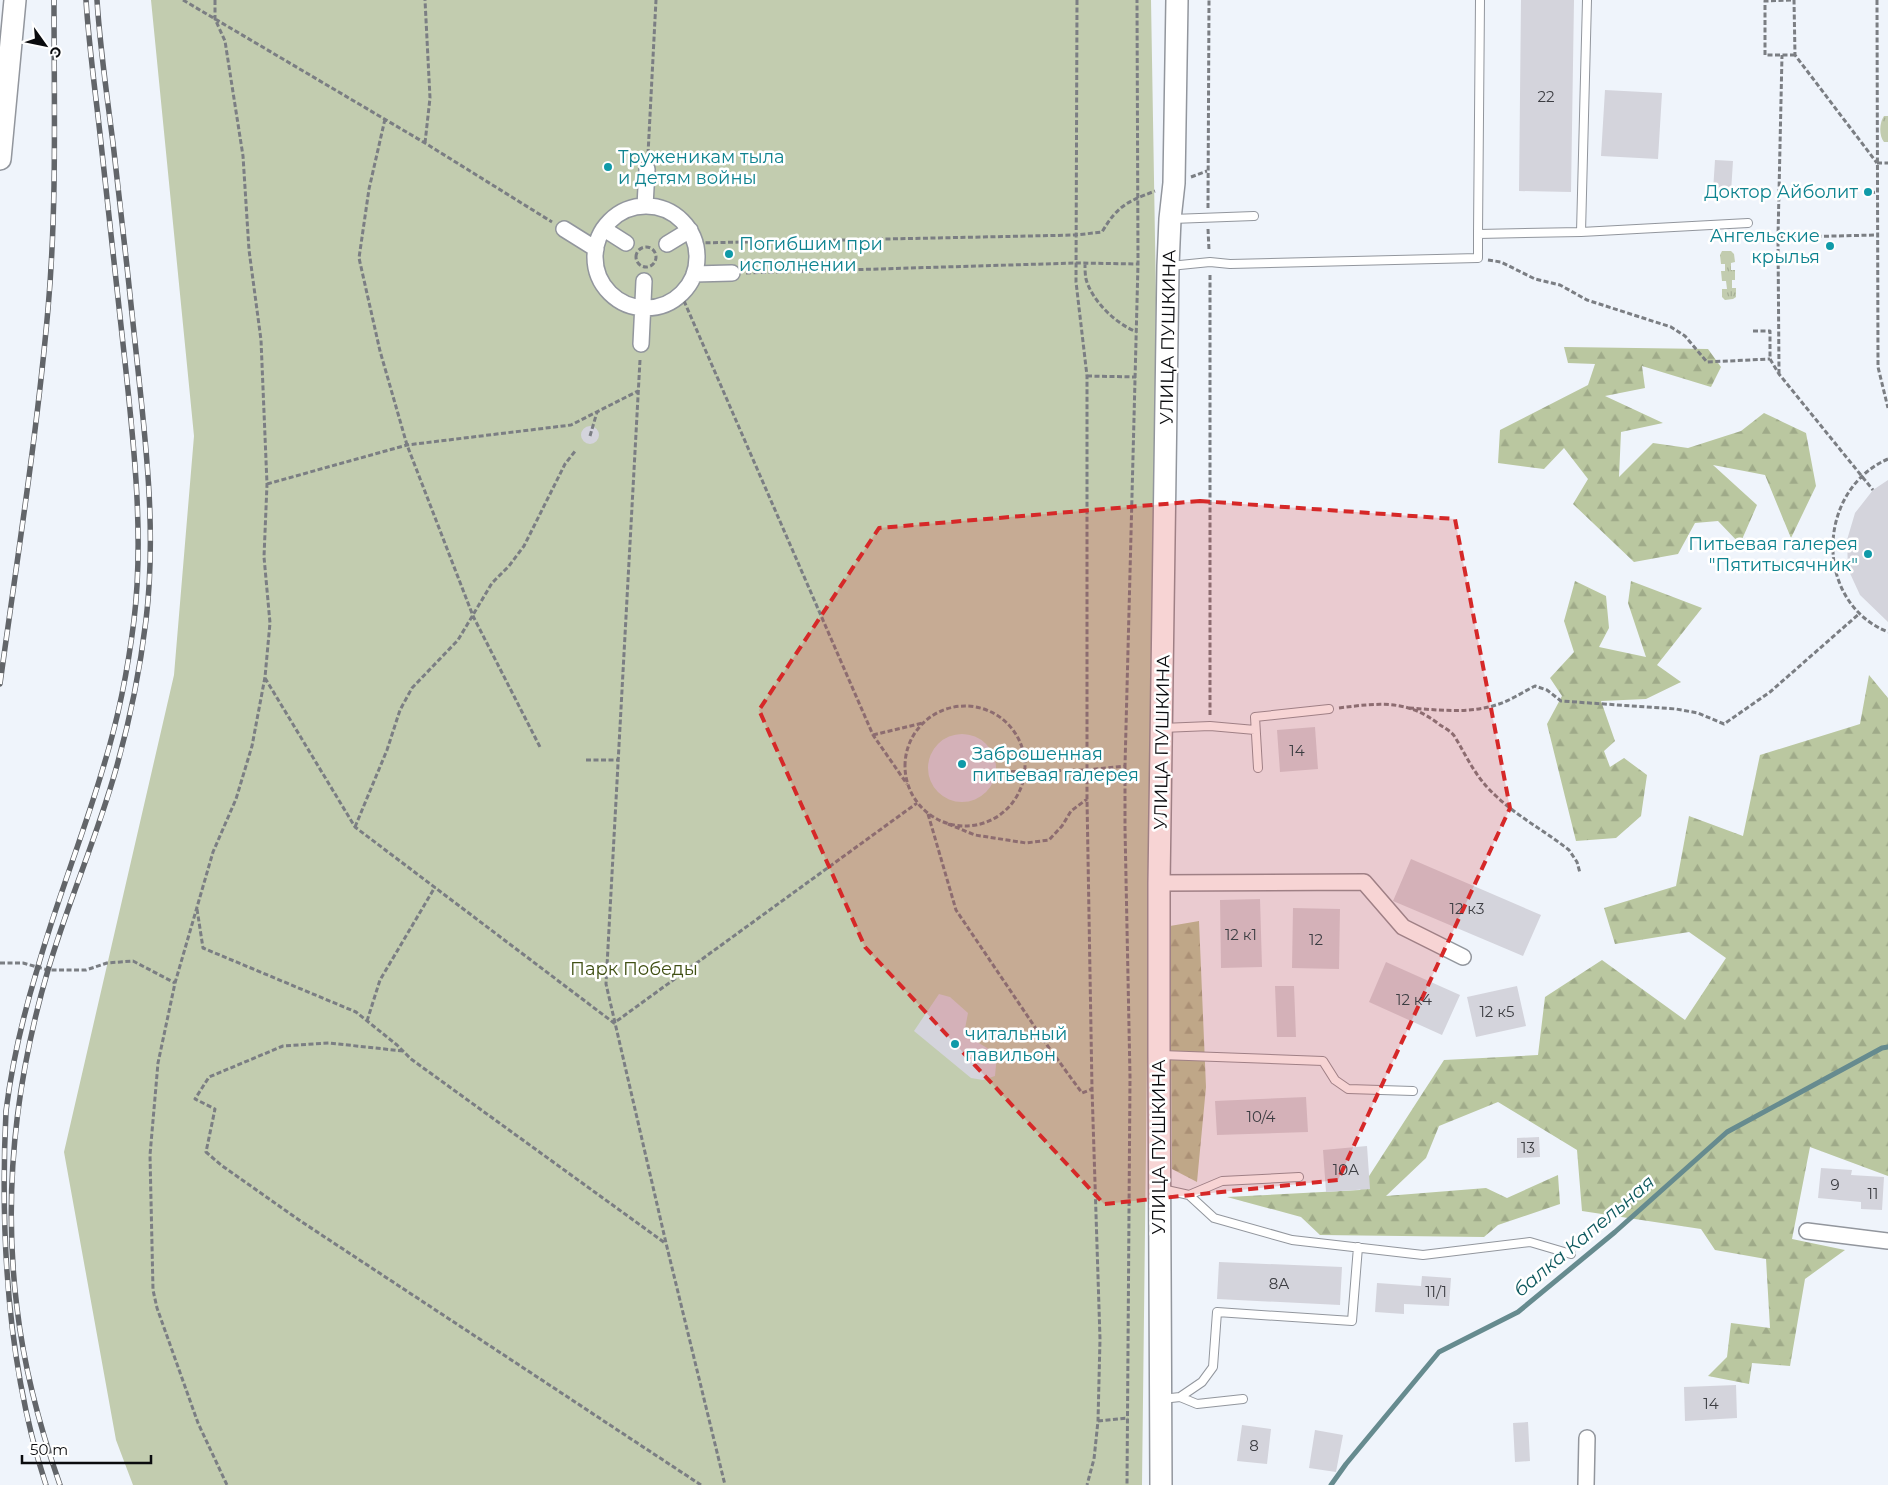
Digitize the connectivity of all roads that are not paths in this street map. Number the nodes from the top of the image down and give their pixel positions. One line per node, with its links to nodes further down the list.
1 (16, 0): 5 (street)
2 (1177, 0): 9 (street, УЛИЦА ПУШКИНА)
3 (1480, 0): 14 (lane)
4 (1587, 0): 13 (lane)
5 (0, 159)
6 (647, 169): 7 (street)
7 (645, 206): 11 (street); 15 (street)
8 (1254, 216): 9 (lane)
9 (1170, 219): 19 (street, УЛИЦА ПУШКИНА)
10 (1748, 223): 13 (lane)
11 (604, 228): 16 (street); 18 (street)
12 (564, 229): 18 (street)
13 (1582, 232): 14 (lane)
14 (1478, 234): 19 (lane)
15 (692, 236): 17 (street); 21 (street)
16 (626, 243)
17 (667, 244)
18 (596, 249): 23 (street)
19 (1168, 266): 26 (street, УЛИЦА ПУШКИНА)
20 (732, 273): 21 (street)
21 (694, 274): 23 (street)
22 (644, 281): 23 (street)
23 (642, 308): 24 (street)
24 (641, 344)
25 (1329, 709): 27 (lane)
26 (1162, 728): 27 (lane); 29 (street, УЛИЦА ПУШКИНА)
27 (1255, 730): 28 (lane)
28 (1258, 768)
29 (1160, 883): 30 (street); 31 (street, УЛИЦА ПУШКИНА)
30 (1463, 957)
31 (1159, 1055): 32 (lane); 34 (street, УЛИЦА ПУШКИНА)
32 (1413, 1091)
33 (1299, 1177): 35 (lane)
34 (1160, 1189): 35 (lane); 40 (street, УЛИЦА ПУШКИНА)
35 (1189, 1195): 38 (lane)
36 (1807, 1231): 37 (street)
37 (1888, 1241)
38 (1358, 1247): 39 (lane); 40 (lane)
39 (1571, 1254)
40 (1170, 1398): 41 (lane); 43 (street, УЛИЦА ПУШКИНА)
41 (1243, 1399)
42 (1587, 1438): 44 (street)
43 (1161, 1485)
44 (1586, 1485)

